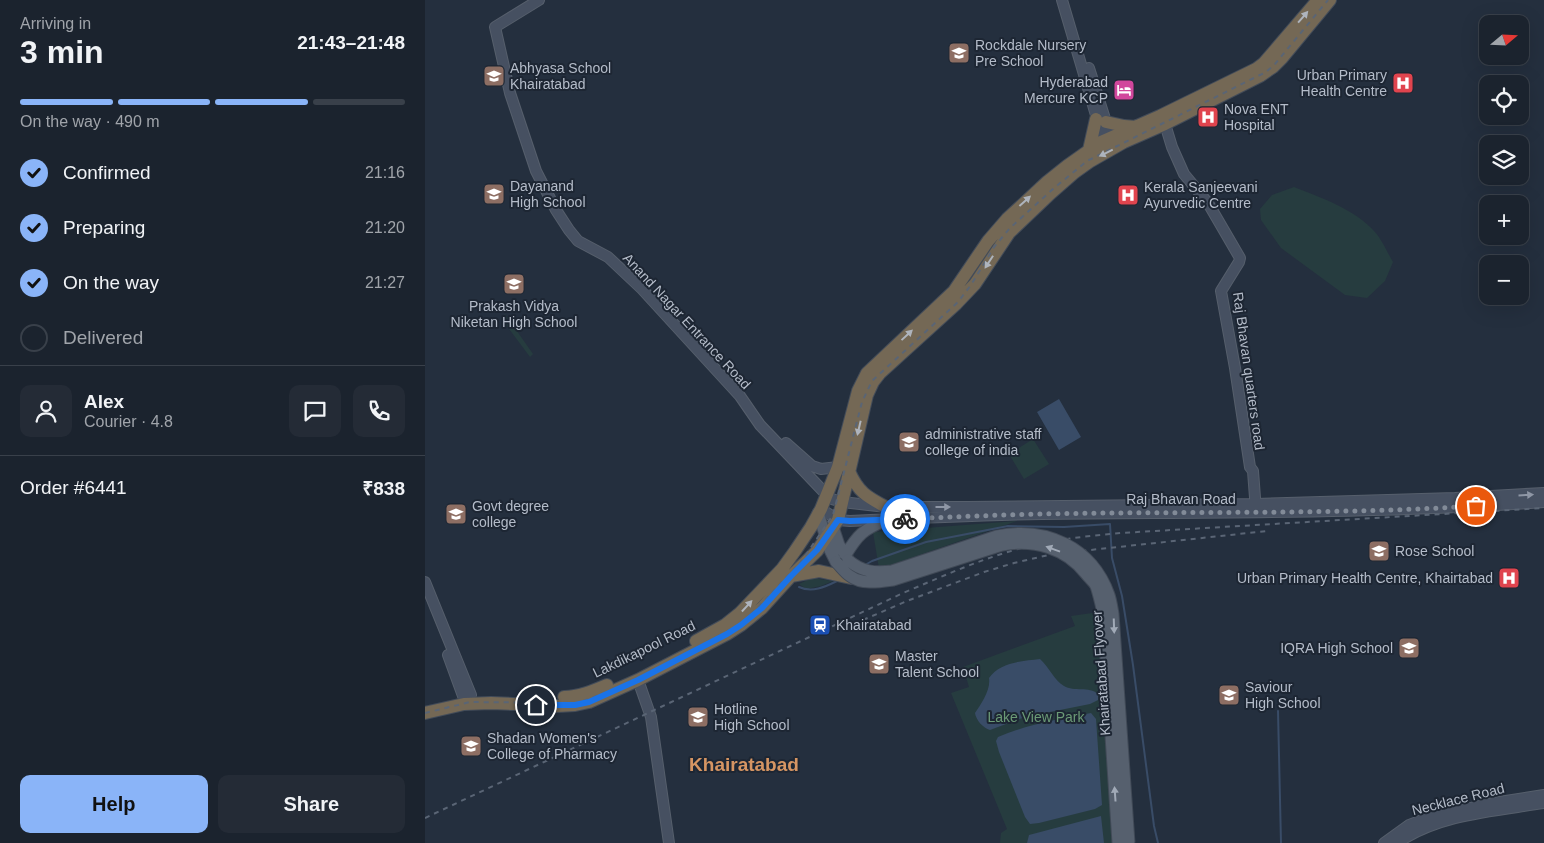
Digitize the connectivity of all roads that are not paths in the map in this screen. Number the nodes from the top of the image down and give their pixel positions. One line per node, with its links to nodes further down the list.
1 (539, 0): 11 (main road, Anand Nagar Entrance Road)
2 (1062, 0): 8 (main road)
3 (1069, 0): 8 (main road)
4 (1318, 0): 6 (highway, one-way to 4)
5 (1330, 0): 6 (highway)
6 (1293, 37): 7 (highway); 8 (highway)
7 (1165, 124): 10 (highway, one-way to 10); 17 (main road, Raj Bhavan quarters road)
8 (1105, 130): 9 (highway); 9 (highway)
9 (1089, 150): 10 (highway, one-way to 9)
10 (1012, 222): 12 (highway)
11 (757, 418): 12 (main road); 14 (main road)
12 (839, 469): 14 (highway, Lakdikapool Road); 15 (highway); 18 (highway)
13 (1544, 494): 17 (main road, Raj Bhavan Road, one-way to 13)
14 (822, 502): 15 (main road, Raj Bhavan Road); 19 (main road); 19 (main road); 20 (highway, Lakdikapool Road); 20 (main road)
15 (842, 502): 18 (main road, Raj Bhavan Road); 19 (highway)
16 (1544, 502): 17 (main road, Raj Bhavan Road)
17 (1252, 509): 18 (main road, Raj Bhavan Road)
18 (886, 513): 19 (main road, Raj Bhavan Road); 21 (main road)
19 (832, 528): 21 (main road); 22 (highway, Lakdikapool Road)
20 (803, 539): 29 (highway, Lakdikapool Road, one-way to 20)
21 (843, 559): 23 (main road, bridge); 37 (main road, Khairatabad Flyover, one-way to 37, bridge)
22 (791, 576): 23 (highway); 27 (highway, Lakdikapool Road)
23 (851, 578): 36 (main road, Khairatabad Flyover, one-way to 23, bridge)
24 (425, 582): 26 (main road)
25 (425, 600): 26 (main road)
26 (444, 638): 28 (main road)
27 (638, 680): 29 (highway, Lakdikapool Road); 35 (main road)
28 (467, 696): 29 (highway, Lakdikapool Road); 30 (highway, Lakdikapool Road)
29 (532, 700): 31 (highway, Lakdikapool Road)
30 (425, 705)
31 (425, 713)
32 (1544, 794): 34 (main road, Necklace Road)
33 (1544, 803): 34 (main road, Necklace Road)
34 (1494, 807): 38 (main road, Necklace Road); 39 (main road, Necklace Road)
35 (669, 843)
36 (1118, 843)
37 (1129, 843)
38 (1384, 843)
39 (1397, 843)

